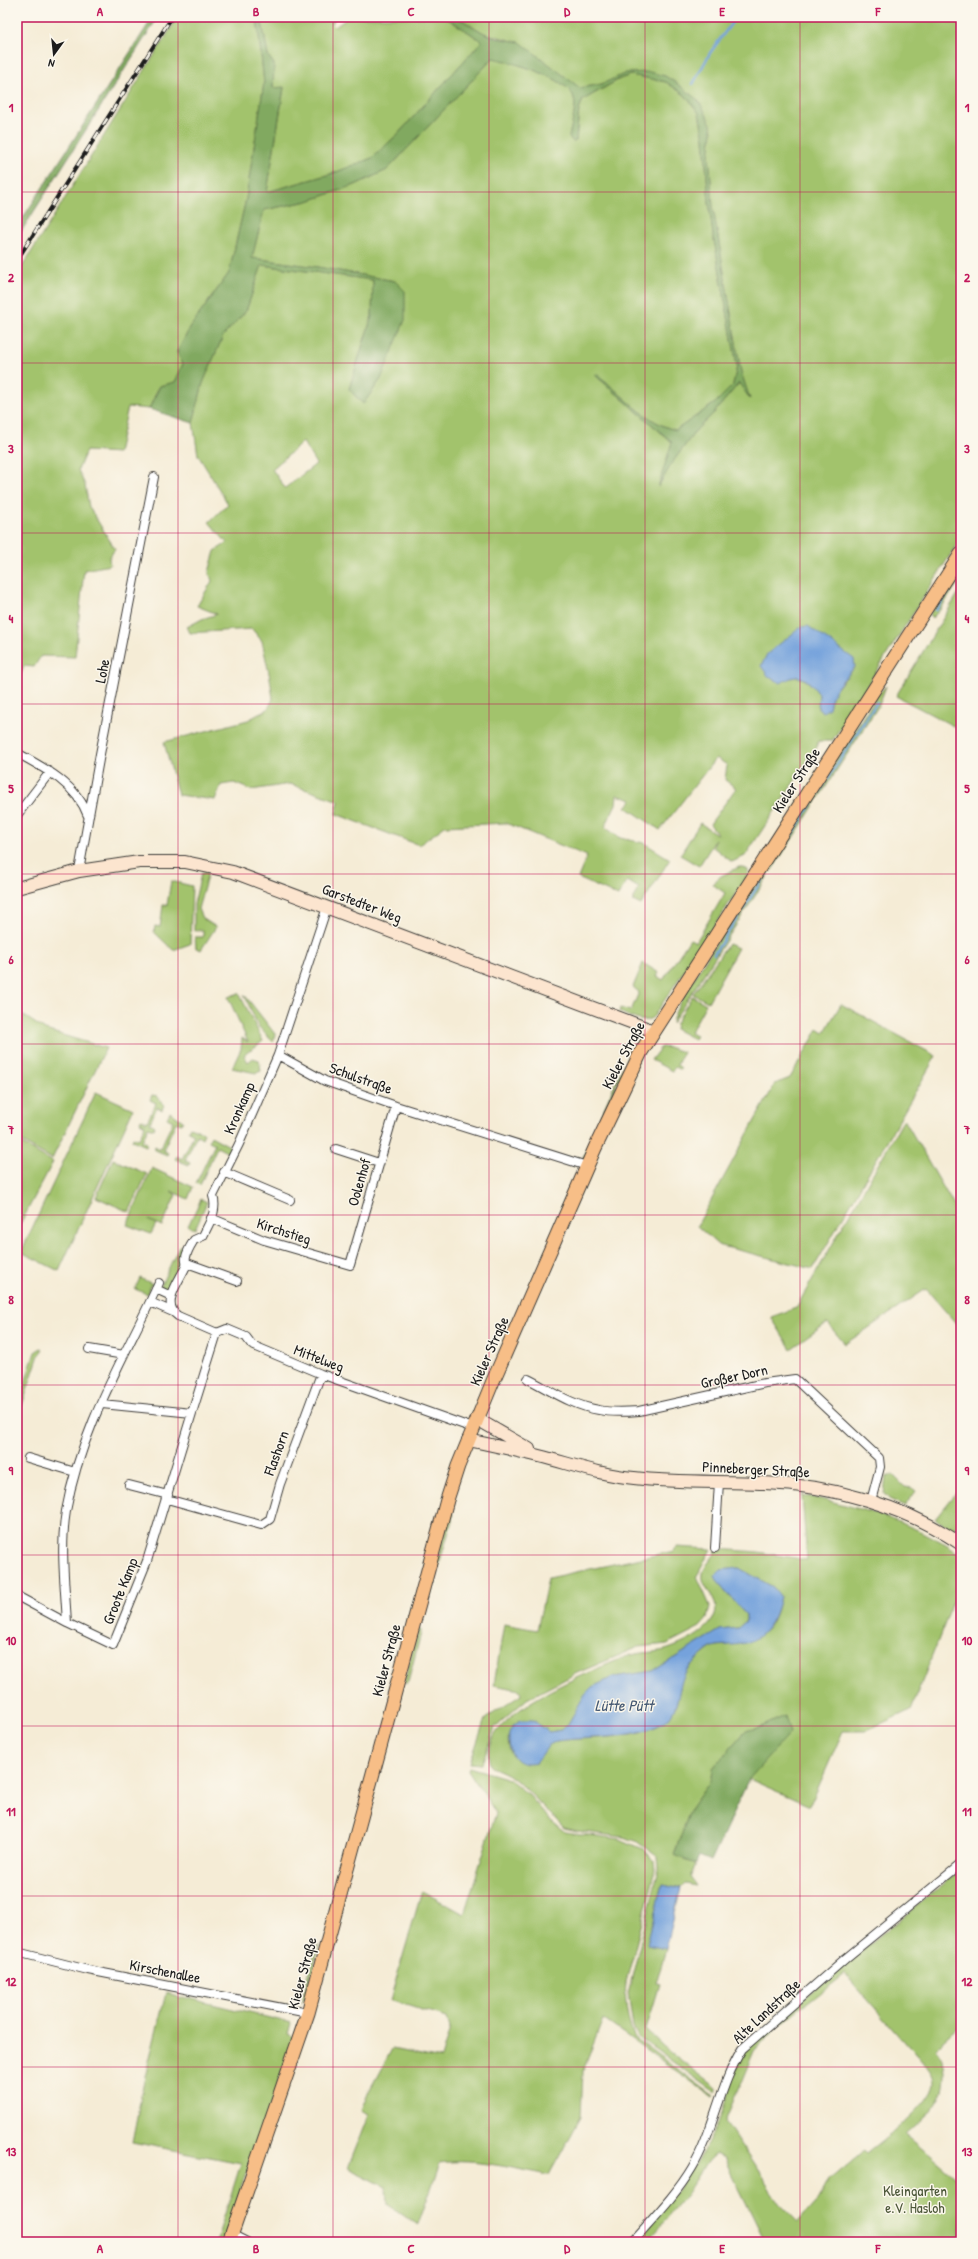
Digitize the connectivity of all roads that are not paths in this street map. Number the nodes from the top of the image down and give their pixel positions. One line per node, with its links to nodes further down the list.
1 (154, 477): 6 (street, Lohe)
2 (961, 554): 12 (main road, Kieler Straße)
3 (17, 753): 4 (street)
4 (50, 772): 5 (street); 6 (street)
5 (17, 815)
6 (88, 817): 7 (street, Lohe)
7 (79, 871): 8 (main road, Garstedter Weg); 11 (main road, Garstedter Weg)
8 (49, 880): 9 (main road, Garstedter Weg); 10 (main road, Garstedter Weg)
9 (17, 888)
10 (17, 897)
11 (327, 907): 12 (main road, Garstedter Weg); 13 (street)
12 (654, 1031): 17 (main road, Kieler Straße)
13 (278, 1056): 14 (street, Schulstraße); 18 (street, Kronkamp)
14 (396, 1106): 16 (street, Oolenhof); 17 (street, Schulstraße)
15 (336, 1149): 16 (street)
16 (379, 1163): 22 (street, Oolenhof)
17 (587, 1166): 34 (main road, Kieler Straße)
18 (224, 1172): 19 (street); 20 (street, Kronkamp)
19 (290, 1200)
20 (211, 1218): 21 (street, Kronkamp); 22 (street, Kirchstieg)
21 (187, 1263): 23 (street); 24 (street, Kronkamp)
22 (350, 1265)
23 (237, 1281)
24 (171, 1299): 25 (street); 26 (street)
25 (150, 1302): 26 (street); 29 (street)
26 (172, 1312): 27 (street, Mittelweg)
27 (217, 1333): 30 (street, Mittelweg); 33 (street, Groote Kamp)
28 (89, 1349): 29 (street)
29 (124, 1355): 32 (street)
30 (321, 1374): 34 (street, Mittelweg); 40 (street, Flashorn)
31 (528, 1379): 41 (street, Großer Dorn)
32 (102, 1404): 33 (street); 37 (street)
33 (192, 1413): 40 (street, Groote Kamp)
34 (473, 1429): 35 (main road, Pinneberger Straße); 35 (main road, Pinneberger Straße); 48 (main road, Kieler Straße)
35 (540, 1456): 38 (main road, Pinneberger Straße)
36 (28, 1458): 37 (street)
37 (75, 1472): 45 (street)
38 (719, 1482): 41 (main road, Pinneberger Straße); 43 (street)
39 (129, 1485): 40 (street)
40 (167, 1497): 45 (street, Groote Kamp)
41 (871, 1501): 42 (main road, Pinneberger Straße)
42 (961, 1544)
43 (715, 1548)
44 (17, 1596): 45 (street, Groote Kamp)
45 (67, 1623)
46 (961, 1864): 51 (street, Alte Landstraße)
47 (17, 1952): 48 (street, Kirschenallee)
48 (308, 2013): 49 (main road, Kieler Straße)
49 (230, 2238): 50 (street)
50 (248, 2242)
51 (632, 2242)

